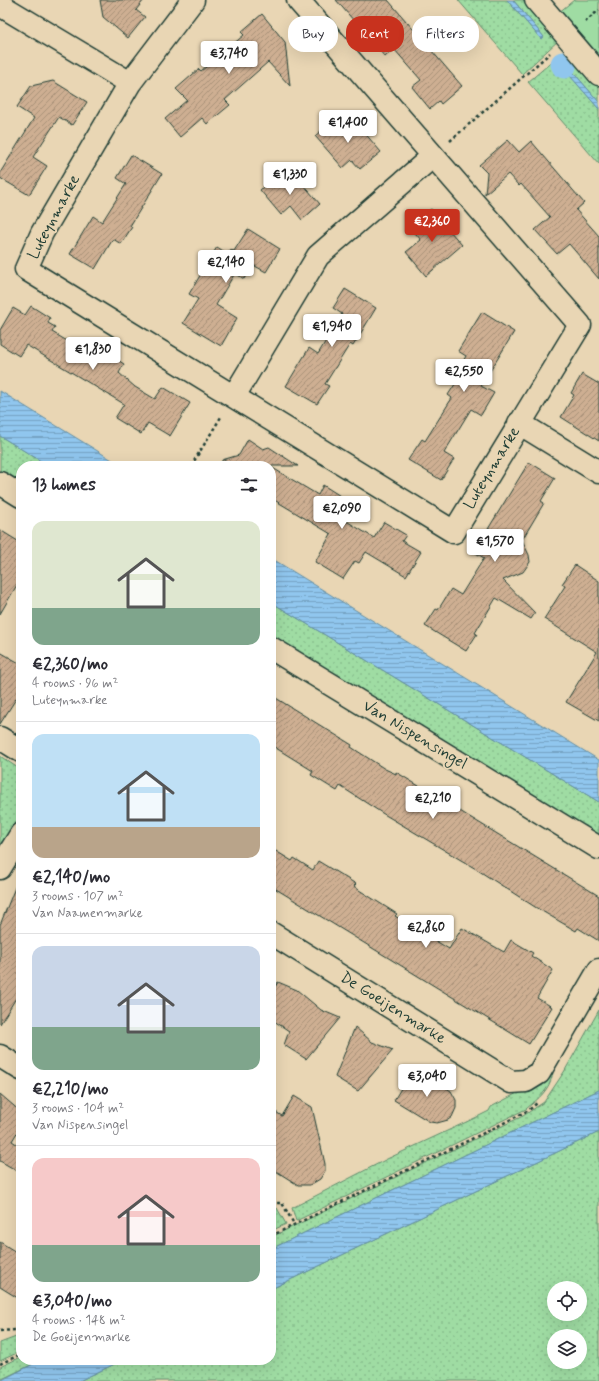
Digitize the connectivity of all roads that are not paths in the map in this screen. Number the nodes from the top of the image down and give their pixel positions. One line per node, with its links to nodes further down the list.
1 (193, 0): 6 (street, Luteynmarke)
2 (298, 0): 7 (street, Luteynmarke)
3 (536, 0): 5 (street)
4 (0, 5): 6 (street)
5 (599, 74)
6 (130, 83): 8 (street, Luteynmarke)
7 (433, 156): 8 (street); 9 (street, Luteynmarke)
8 (234, 396): 9 (street, Luteynmarke)
9 (519, 424): 10 (street)
10 (599, 472)
11 (0, 483): 12 (street)
12 (16, 493)
13 (276, 651): 15 (street, Van Nispensingel)
14 (16, 842): 16 (street)
15 (599, 848)
16 (0, 868)
17 (276, 936): 18 (street, De Goeijenmarke)
18 (599, 970)
19 (0, 1056): 20 (street)
20 (16, 1066)

